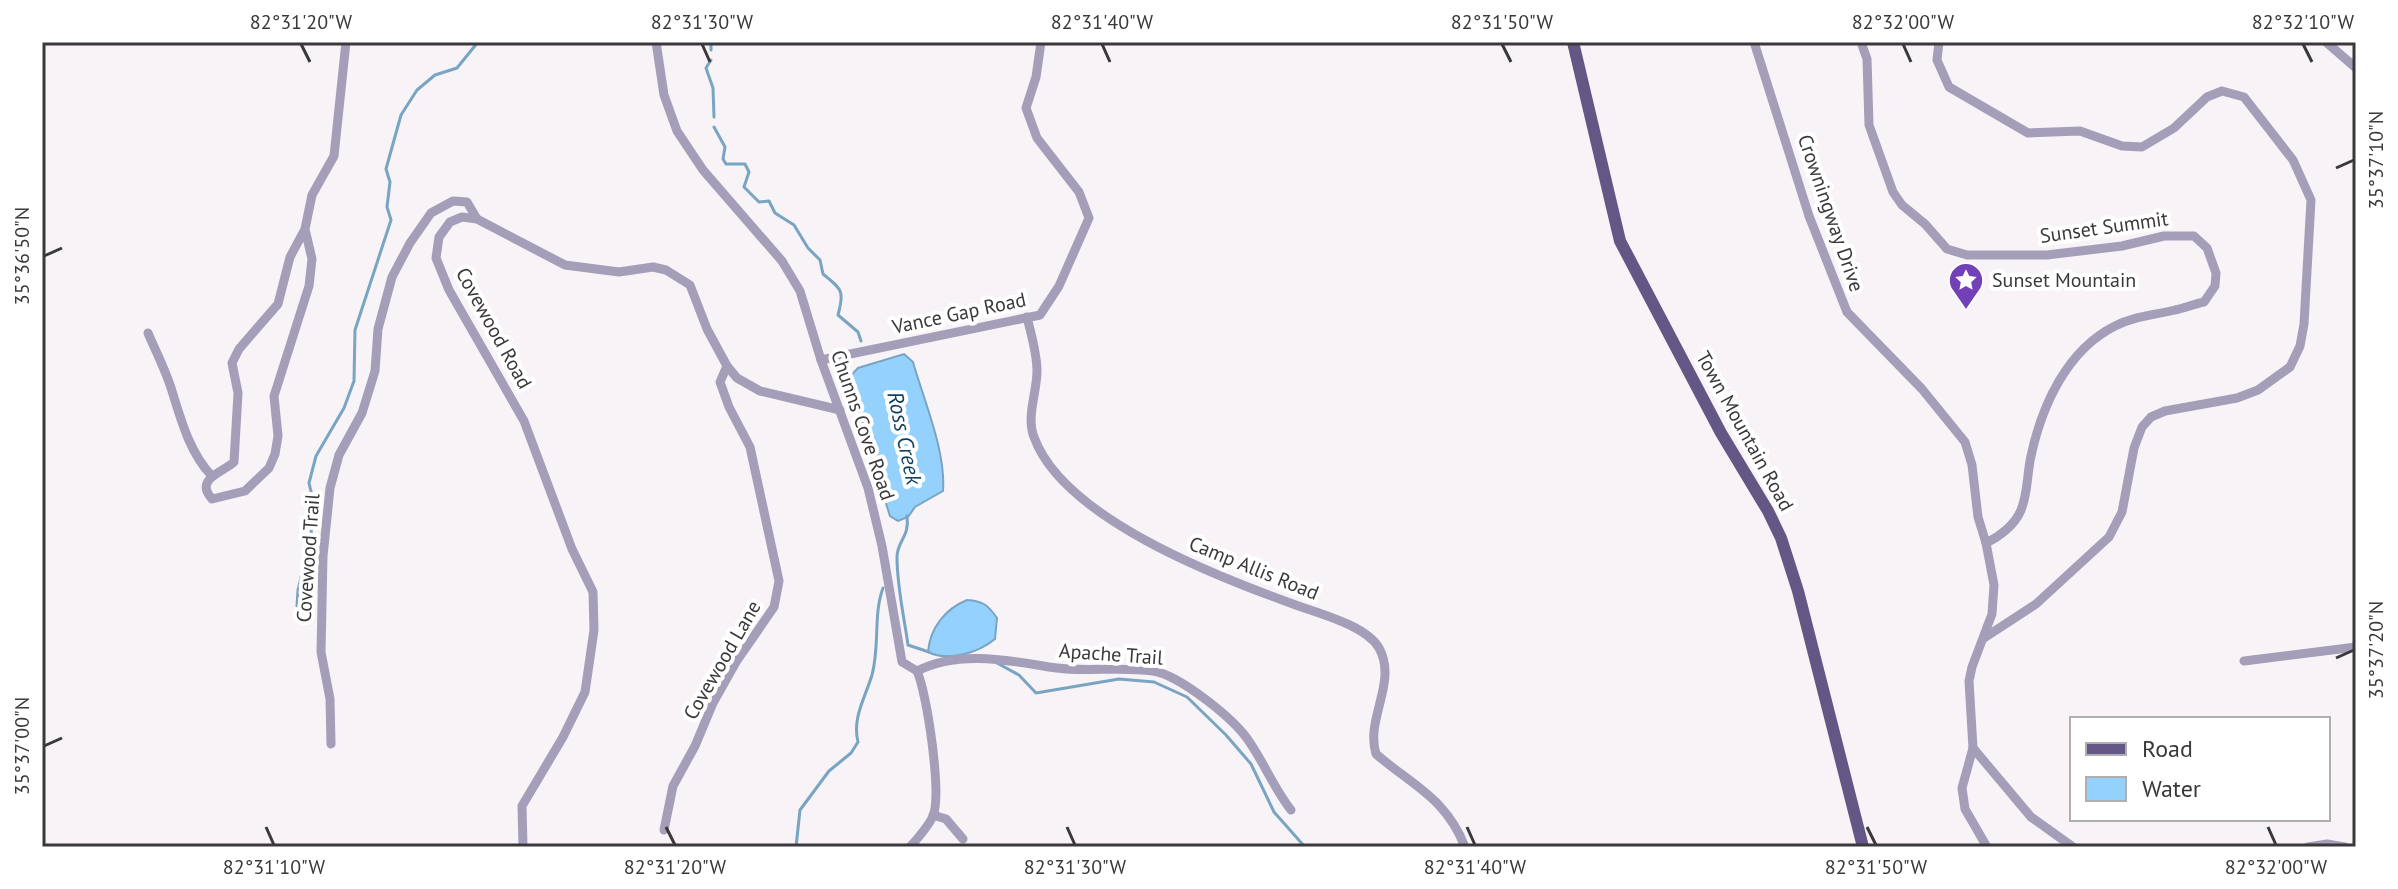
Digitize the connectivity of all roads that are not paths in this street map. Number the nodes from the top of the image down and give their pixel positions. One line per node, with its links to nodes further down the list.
1 (346, 42): 11 (street)
2 (656, 42): 14 (street, Chunns Cove Road)
3 (1041, 42): 12 (street, Vance Gap Road)
4 (1573, 42): 32 (main road, Town Mountain Road)
5 (1754, 42): 18 (street, Crowningway Drive)
6 (1861, 42): 18 (street, Sunset Summit)
7 (1939, 42): 19 (street)
8 (2326, 42): 9 (street)
9 (2356, 68)
10 (477, 219): 15 (street); 23 (street, Covewood Trail); 29 (street, Covewood Road)
11 (305, 229): 17 (street); 17 (street)
12 (1027, 317): 14 (street, Vance Gap Road); 31 (street, Camp Allis Road)
13 (148, 333): 17 (street)
14 (821, 360): 16 (street, Chunns Cove Road)
15 (727, 366): 16 (street); 27 (street, Covewood Lane)
16 (840, 410): 22 (street, Chunns Cove Road)
17 (211, 475)
18 (1986, 543): 19 (street)
19 (1983, 639): 24 (street)
20 (2356, 647): 21 (street)
21 (2244, 661)
22 (917, 671): 25 (street, Apache Trail); 26 (street, Chunns Cove Road)
23 (331, 744)
24 (1973, 748): 33 (street); 34 (street)
25 (1291, 810)
26 (933, 815): 28 (street); 30 (street)
27 (664, 830)
28 (963, 839)
29 (523, 847)
30 (910, 847)
31 (1465, 847)
32 (1863, 847)
33 (1987, 847)
34 (2073, 847)
35 (2308, 847): 36 (street)
36 (2345, 847)

